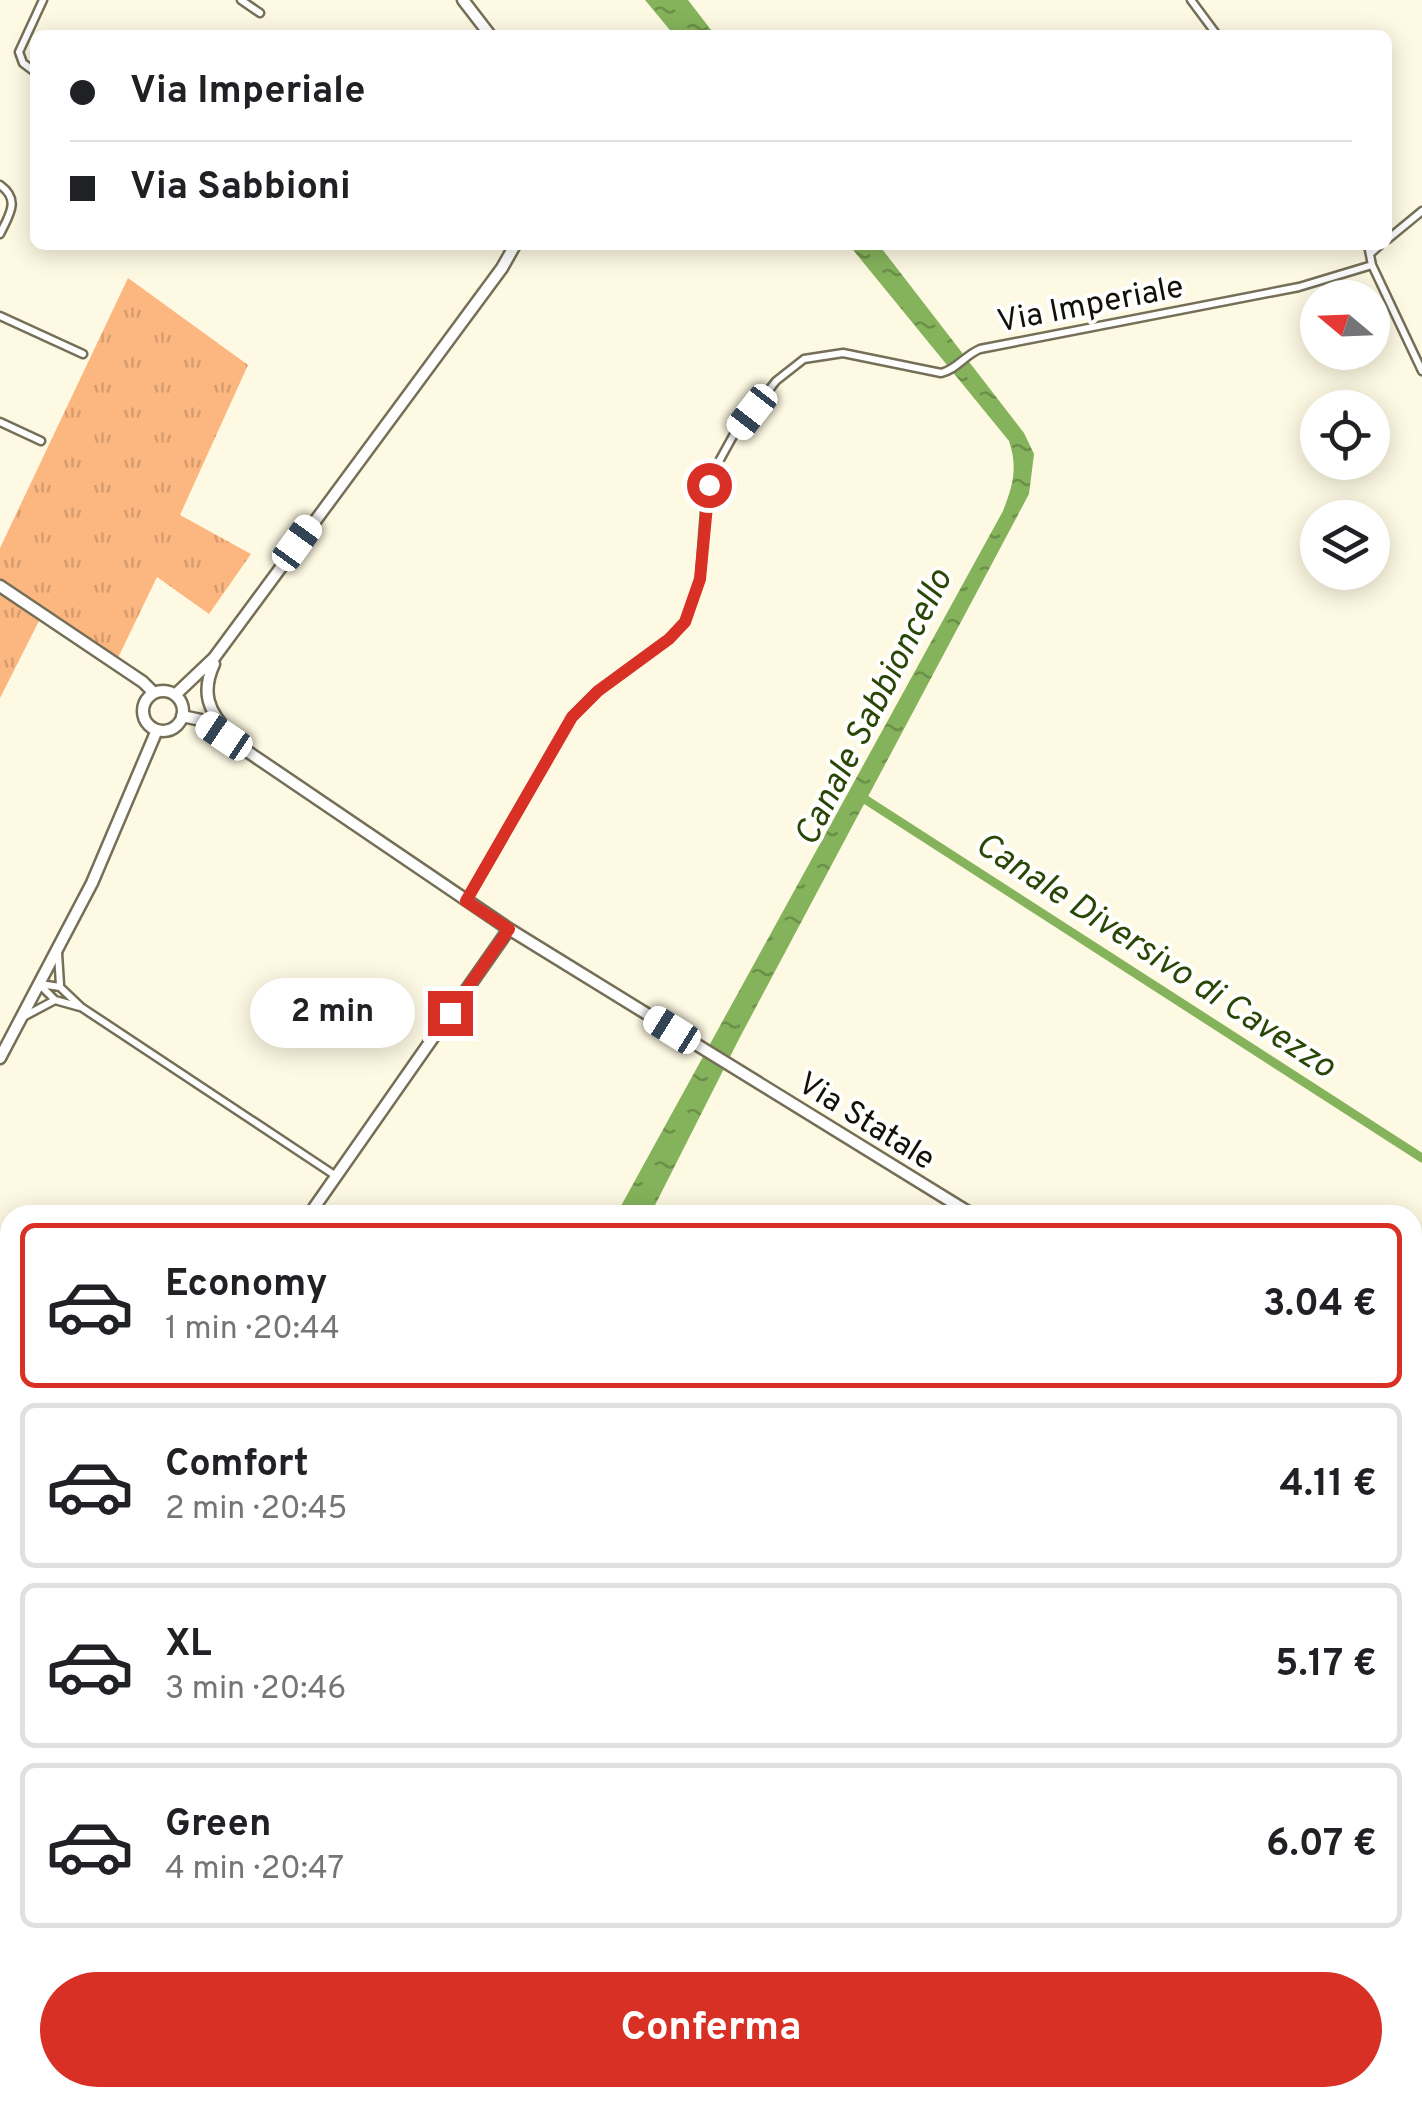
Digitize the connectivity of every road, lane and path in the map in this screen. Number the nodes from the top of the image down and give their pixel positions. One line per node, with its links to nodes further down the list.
1 (43, 0): 8 (street)
2 (241, 0): 5 (street)
3 (463, 0): 6 (main road)
4 (1190, 0): 7 (street)
5 (260, 13)
6 (486, 30)
7 (1213, 30)
8 (30, 68)
9 (0, 185): 11 (street)
10 (1422, 212): 13 (street)
11 (3, 218): 12 (street)
12 (0, 234)
13 (1392, 236)
14 (512, 250): 23 (main road)
15 (1369, 250): 16 (street)
16 (1372, 265): 19 (street); 29 (street, Via Imperiale)
17 (0, 316): 18 (street)
18 (83, 354)
19 (1422, 370)
20 (0, 422): 21 (street)
21 (41, 441)
22 (0, 586): 24 (main road)
23 (214, 658): 25 (main road); 28 (main road)
24 (154, 693): 25 (main road); 27 (main road)
25 (175, 695): 26 (main road)
26 (182, 716): 27 (main road); 28 (main road)
27 (157, 730): 31 (main road)
28 (248, 752): 29 (main road, Via Statale)
29 (466, 901): 30 (main road, Via Statale)
30 (509, 929): 38 (main road); 40 (main road, Via Statale)
31 (58, 950): 32 (main road); 33 (street)
32 (40, 984): 33 (street); 34 (street); 36 (main road)
33 (60, 986): 35 (street)
34 (54, 1000): 35 (street); 36 (street)
35 (81, 1007): 38 (street)
36 (22, 1018): 37 (main road)
37 (0, 1058)
38 (337, 1176): 39 (main road)
39 (316, 1205)
40 (958, 1205)

